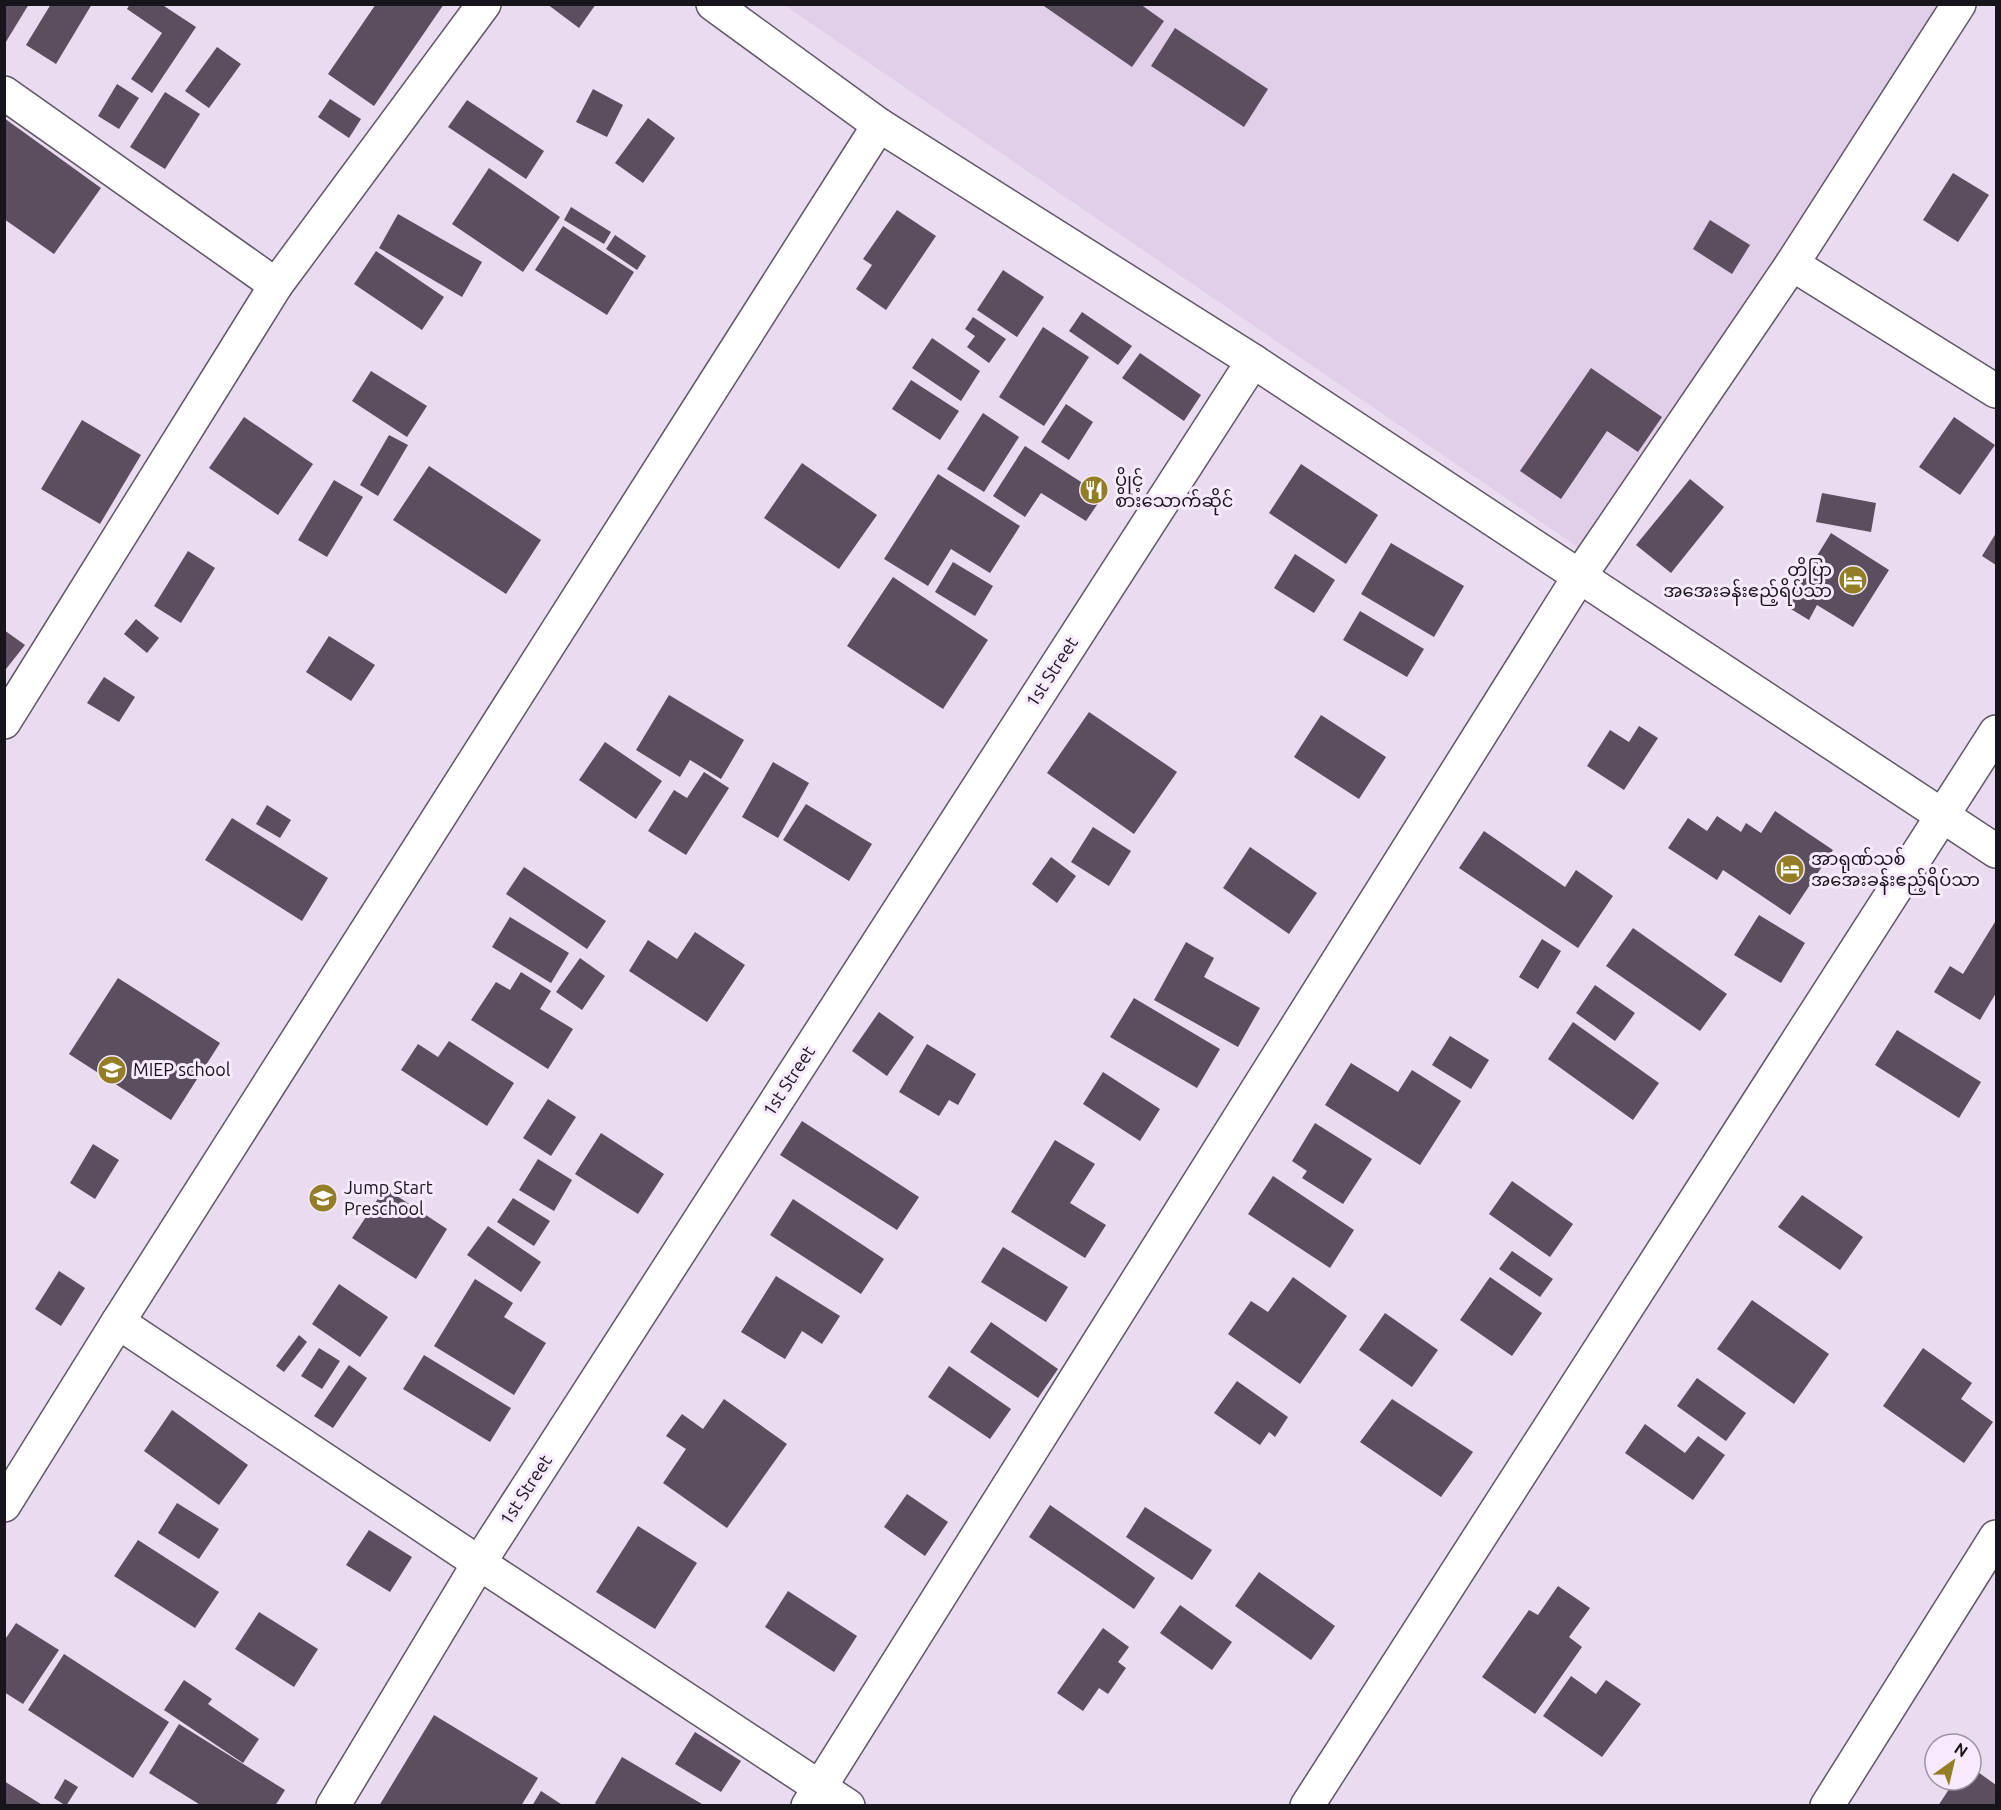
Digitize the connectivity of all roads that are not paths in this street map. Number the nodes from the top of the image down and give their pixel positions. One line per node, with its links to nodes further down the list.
1 (484, 4): 7 (street)
2 (713, 4): 5 (street)
3 (1959, 4): 6 (street)
4 (4, 93): 7 (street)
5 (879, 125): 8 (street); 15 (street)
6 (1792, 264): 9 (street); 10 (street)
7 (276, 285): 11 (street)
8 (1253, 361): 10 (street); 18 (street, 1st Street)
9 (1996, 391)
10 (1579, 577): 13 (street); 19 (street)
11 (4, 722)
12 (1996, 732): 13 (street)
13 (1943, 816): 14 (street); 22 (street)
14 (1996, 851)
15 (118, 1322): 16 (street); 18 (street)
16 (7, 1495)
17 (1996, 1537): 23 (street)
18 (478, 1563): 19 (street); 20 (street, 1st Street)
19 (813, 1796): 21 (street)
20 (333, 1806)
21 (848, 1806)
22 (1307, 1806)
23 (1827, 1806)

